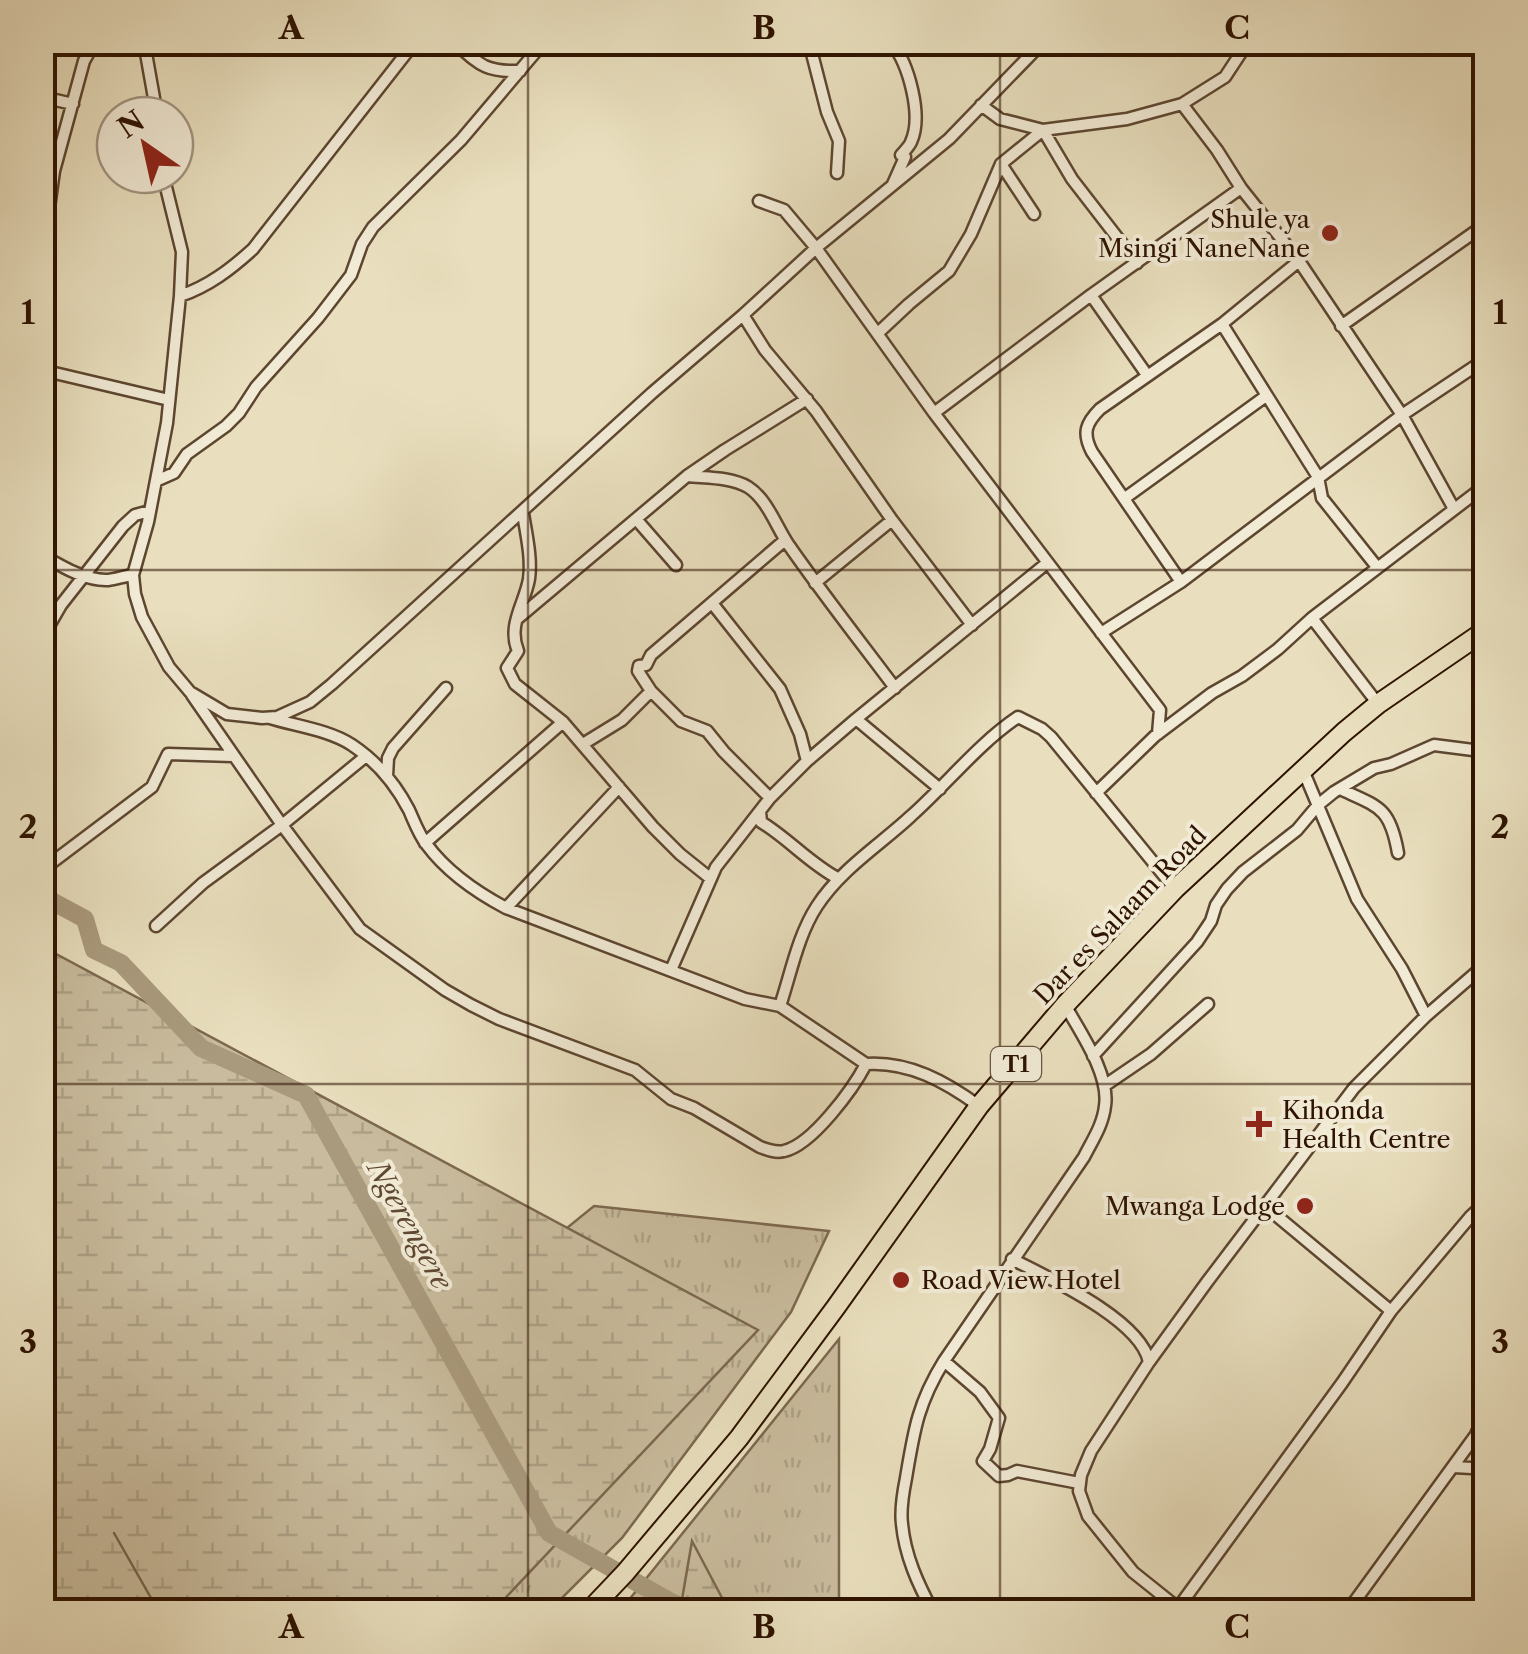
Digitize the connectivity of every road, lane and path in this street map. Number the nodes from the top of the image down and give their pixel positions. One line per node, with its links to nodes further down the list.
1 (124, 42): 13 (street)
2 (144, 42): 11 (street)
3 (415, 42): 30 (street)
4 (454, 42): 10 (street)
5 (544, 42): 10 (street)
6 (809, 42): 18 (street)
7 (1042, 42): 15 (street)
8 (1248, 42): 14 (street)
9 (897, 44): 19 (street)
10 (520, 71): 45 (street)
11 (153, 95)
12 (42, 97): 13 (street)
13 (72, 104): 25 (street)
14 (1182, 104): 16 (street); 20 (street)
15 (981, 105): 16 (street); 19 (street)
16 (1043, 130): 17 (street); 28 (street)
17 (1001, 164): 23 (street); 34 (street)
18 (838, 173)
19 (892, 186): 26 (street)
20 (1241, 188): 27 (street); 28 (street)
21 (168, 195): 30 (street)
22 (759, 201): 26 (street)
23 (1034, 214)
24 (1486, 224): 33 (street)
25 (42, 238)
26 (816, 248): 31 (street); 34 (street)
27 (1299, 261): 32 (street); 33 (street)
28 (1138, 263): 29 (street)
29 (1090, 295): 37 (street); 41 (street)
30 (180, 296): 40 (street)
31 (743, 315): 39 (street); 50 (street)
32 (1222, 324): 37 (street); 38 (street)
33 (1341, 326): 42 (street)
34 (878, 333): 41 (street)
35 (1486, 359): 42 (street)
36 (42, 370): 40 (street)
37 (1146, 375): 47 (street)
38 (1266, 396): 44 (street); 47 (street)
39 (807, 399): 43 (street); 52 (street)
40 (169, 400): 45 (street)
41 (934, 414): 55 (street)
42 (1402, 415): 44 (street); 48 (street)
43 (687, 476): 51 (street); 53 (street)
44 (1318, 478): 57 (street); 60 (street)
45 (156, 481): 49 (street)
46 (1486, 485): 48 (street)
47 (1124, 498): 60 (street)
48 (1454, 509): 57 (street)
49 (150, 512): 58 (street); 59 (street)
50 (523, 513): 64 (street); 74 (street)
51 (636, 518): 56 (street); 64 (street)
52 (892, 520): 61 (street); 65 (street)
53 (785, 540): 61 (street); 62 (street)
54 (42, 555): 59 (street)
55 (1047, 563): 65 (street); 67 (street)
56 (676, 566)
57 (1377, 567): 63 (street)
58 (134, 574): 59 (street); 72 (street)
59 (85, 576): 68 (street)
60 (1181, 582): 67 (street)
61 (815, 583): 70 (street)
62 (712, 604): 71 (street); 82 (street)
63 (1312, 618): 73 (street); 77 (street)
64 (516, 620): 76 (street)
65 (972, 625): 70 (street)
66 (1486, 630): 73 (highway, Dar es Salaam Road / T1)
67 (1101, 633): 77 (street)
68 (42, 638)
69 (446, 688): 84 (street)
70 (894, 688): 75 (street)
71 (651, 691): 78 (street); 89 (street)
72 (190, 692): 74 (street); 80 (street)
73 (1378, 704): 83 (highway, Dar es Salaam Road / T1)
74 (269, 718): 81 (street)
75 (856, 719): 82 (street); 86 (street)
76 (563, 722): 78 (street); 93 (street)
77 (1158, 734): 88 (street)
78 (583, 744): 85 (street)
79 (1486, 744): 87 (street)
80 (233, 756): 92 (street); 95 (street)
81 (366, 756): 84 (street); 92 (street)
82 (807, 761): 89 (street)
83 (1303, 770): 90 (street); 98 (highway, Dar es Salaam Road / T1)
84 (386, 776): 93 (street)
85 (619, 787): 96 (street); 99 (street)
86 (940, 789): 88 (street); 97 (street)
87 (1340, 789): 90 (street); 94 (street)
88 (1096, 793): 98 (street)
89 (770, 798): 91 (street)
90 (1318, 805): 106 (street); 107 (street)
91 (760, 811): 96 (street); 97 (street)
92 (282, 825): 100 (street); 108 (street)
93 (426, 844): 99 (street)
94 (1398, 853)
95 (42, 870)
96 (710, 878): 102 (street)
97 (839, 880): 105 (street)
98 (1175, 889): 104 (highway, Dar es Salaam Road / T1)
99 (506, 908): 102 (street)
100 (156, 926)
101 (1486, 964): 106 (street)
102 (671, 970): 105 (street)
103 (1208, 1004): 109 (street)
104 (1065, 1005): 107 (street); 110 (highway, Dar es Salaam Road / T1)
105 (780, 1006): 108 (street)
106 (1426, 1016): 112 (street)
107 (1093, 1056): 109 (street)
108 (866, 1064): 110 (street)
109 (1104, 1086): 113 (street)
110 (979, 1106): 123 (highway, Dar es Salaam Road / T1)
111 (1486, 1202): 114 (street)
112 (1266, 1206): 114 (street); 116 (street)
113 (1012, 1259): 115 (street); 116 (street)
114 (1391, 1311): 124 (street)
115 (944, 1361): 122 (street); 125 (street)
116 (1150, 1362): 122 (street)
117 (1486, 1421): 118 (street)
118 (1477, 1432): 119 (street); 120 (street)
119 (1486, 1465)
120 (1453, 1467): 121 (street); 126 (street)
121 (1486, 1474)
122 (1079, 1484): 124 (street)
123 (594, 1606)
124 (1181, 1610)
125 (934, 1612)
126 (1347, 1612)

